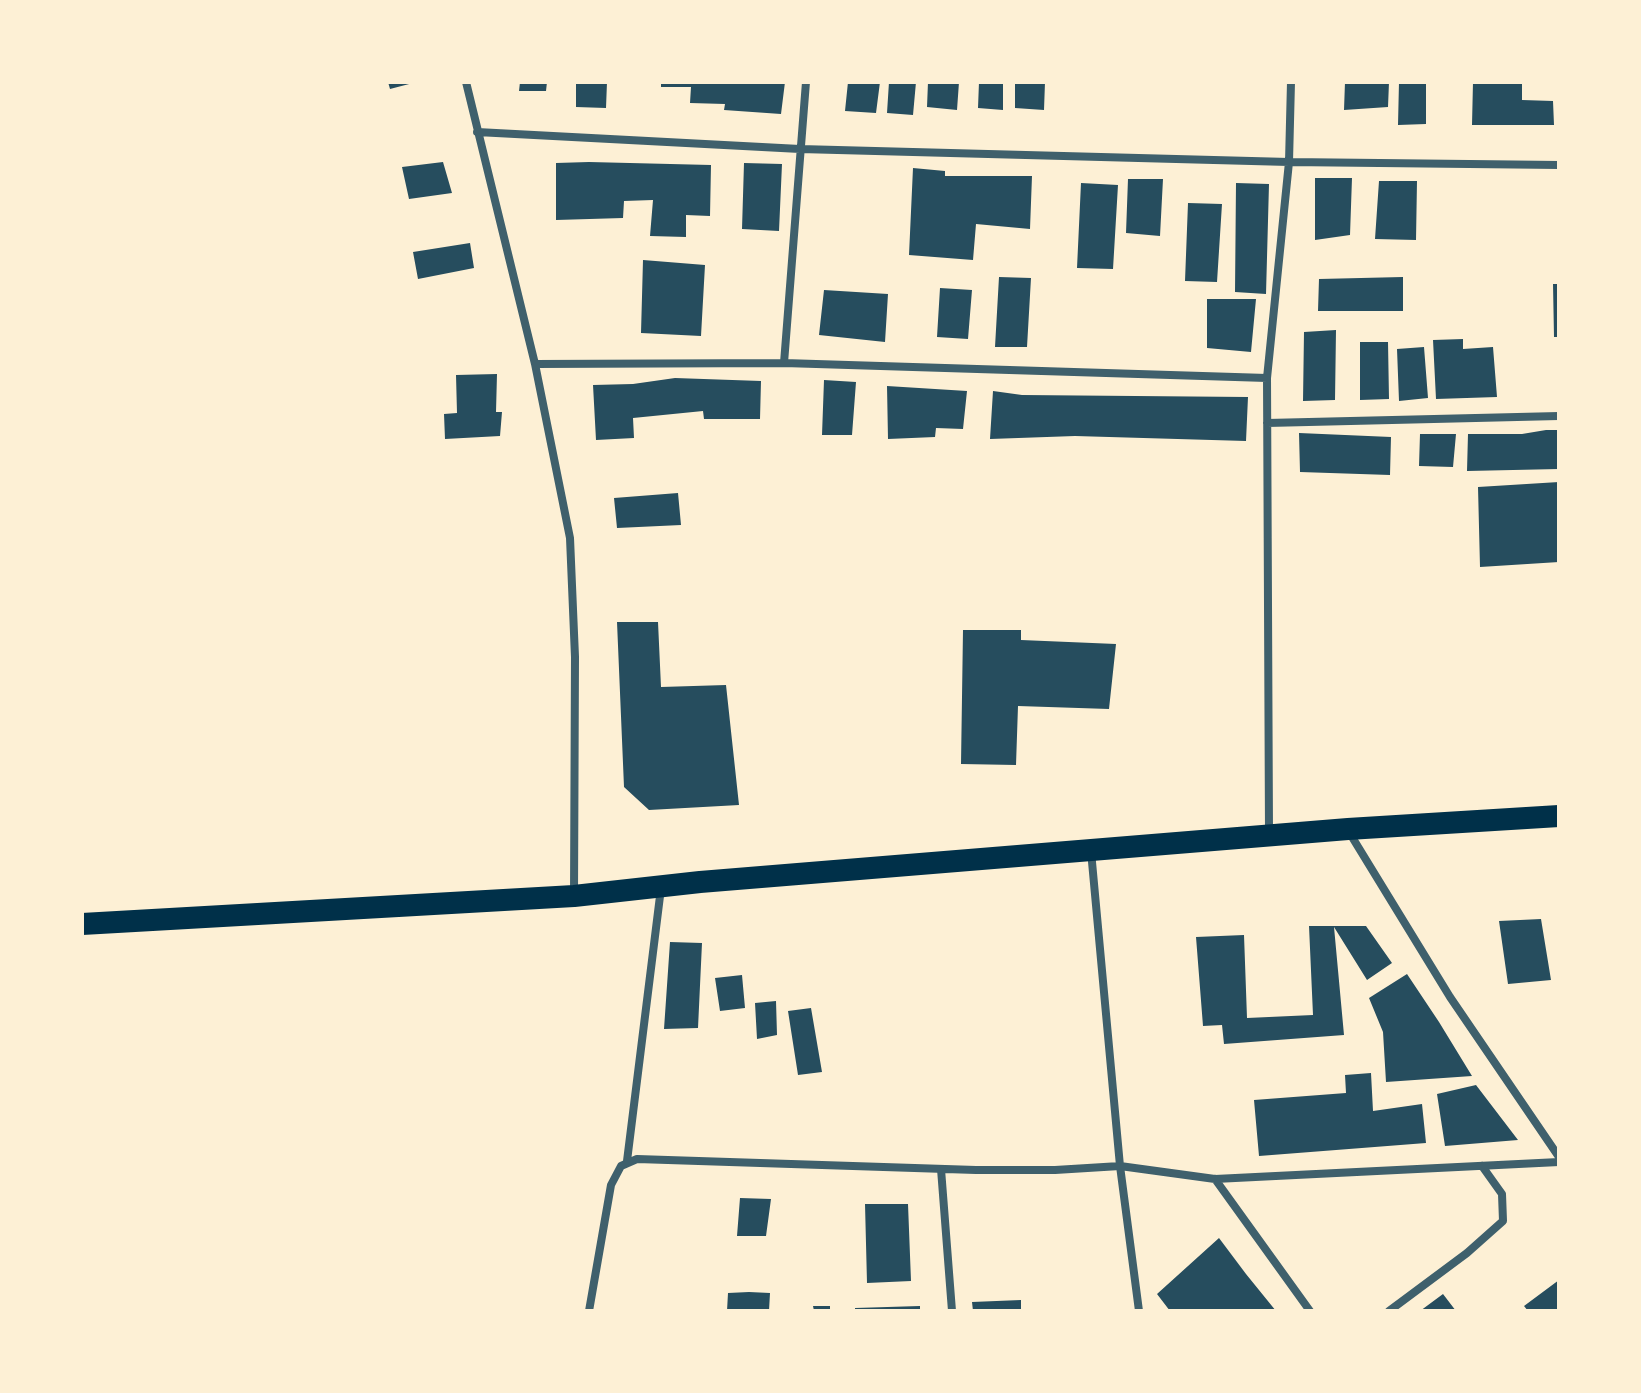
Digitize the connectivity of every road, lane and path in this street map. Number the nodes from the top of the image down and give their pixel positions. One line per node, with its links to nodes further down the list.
1 (466, 82): 4 (street)
2 (806, 82): 5 (street)
3 (1291, 82): 6 (street)
4 (477, 132): 5 (street); 9 (street)
5 (800, 149): 6 (street); 8 (street)
6 (1289, 162): 7 (street); 10 (street)
7 (1559, 165)
8 (784, 363): 9 (street); 10 (street)
9 (535, 364): 18 (street)
10 (1267, 378): 12 (street)
11 (1559, 416): 12 (street)
12 (1267, 423): 15 (street)
13 (1559, 816): 14 (highway)
14 (1348, 829): 15 (highway); 20 (street)
15 (1269, 836): 16 (highway)
16 (1091, 851): 17 (highway); 22 (street)
17 (661, 887): 18 (highway); 21 (street)
18 (574, 896): 19 (highway)
19 (82, 924)
20 (1559, 1160): 23 (street)
21 (627, 1161): 24 (street); 26 (street)
22 (1120, 1166): 24 (street); 25 (street); 28 (street)
23 (1482, 1166): 25 (street); 30 (street)
24 (941, 1169): 27 (street)
25 (1215, 1179): 29 (street)
26 (589, 1311)
27 (952, 1311)
28 (1139, 1311)
29 (1310, 1311)
30 (1389, 1311)

